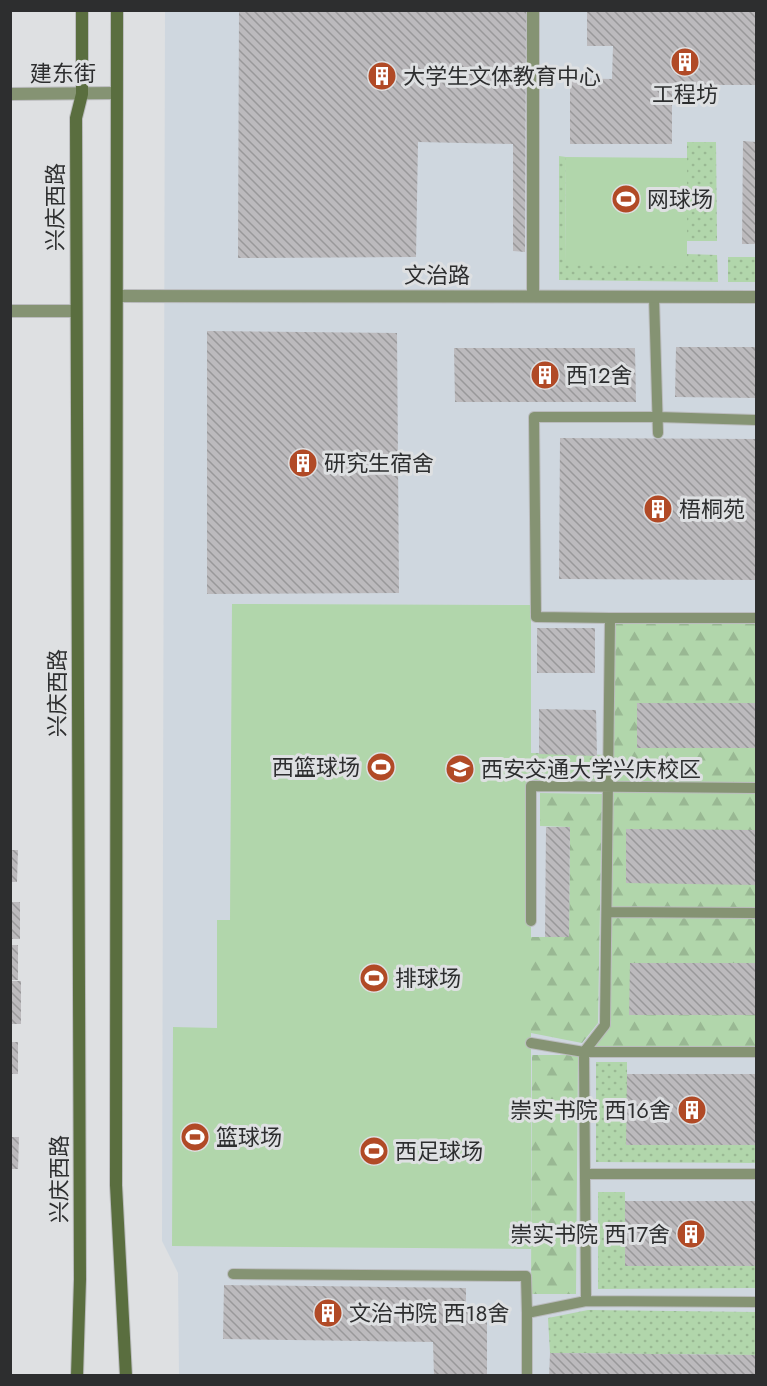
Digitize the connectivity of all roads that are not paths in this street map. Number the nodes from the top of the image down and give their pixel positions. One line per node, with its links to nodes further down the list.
1 (82, 10): 6 (main road, 兴庆西路)
2 (117, 10): 4 (main road)
3 (533, 10): 8 (street)
4 (116, 93): 6 (street, 建东街); 7 (main road)
5 (10, 94): 6 (street, 建东街)
6 (82, 94): 12 (main road, 兴庆西路)
7 (117, 296): 8 (street, 文治路); 33 (main road)
8 (533, 296): 9 (street, 文治路)
9 (654, 297): 10 (street, 文治路); 13 (lane)
10 (756, 297)
11 (10, 311): 12 (street)
12 (76, 311): 32 (main road, 兴庆西路)
13 (658, 417): 14 (lane); 15 (lane); 16 (lane)
14 (756, 420)
15 (658, 433)
16 (610, 618): 17 (lane); 18 (lane)
17 (756, 618)
18 (608, 787): 19 (lane); 20 (lane); 22 (lane)
19 (756, 788)
20 (607, 912): 21 (lane); 24 (lane)
21 (756, 913)
22 (531, 921)
23 (531, 1043): 24 (lane)
24 (584, 1052): 25 (lane); 26 (lane)
25 (756, 1052)
26 (585, 1174): 27 (lane); 29 (lane)
27 (756, 1174)
28 (233, 1274): 31 (lane)
29 (586, 1301): 30 (lane); 31 (lane)
30 (756, 1302)
31 (527, 1313): 34 (lane)
32 (77, 1376)
33 (126, 1376)
34 (527, 1376)

